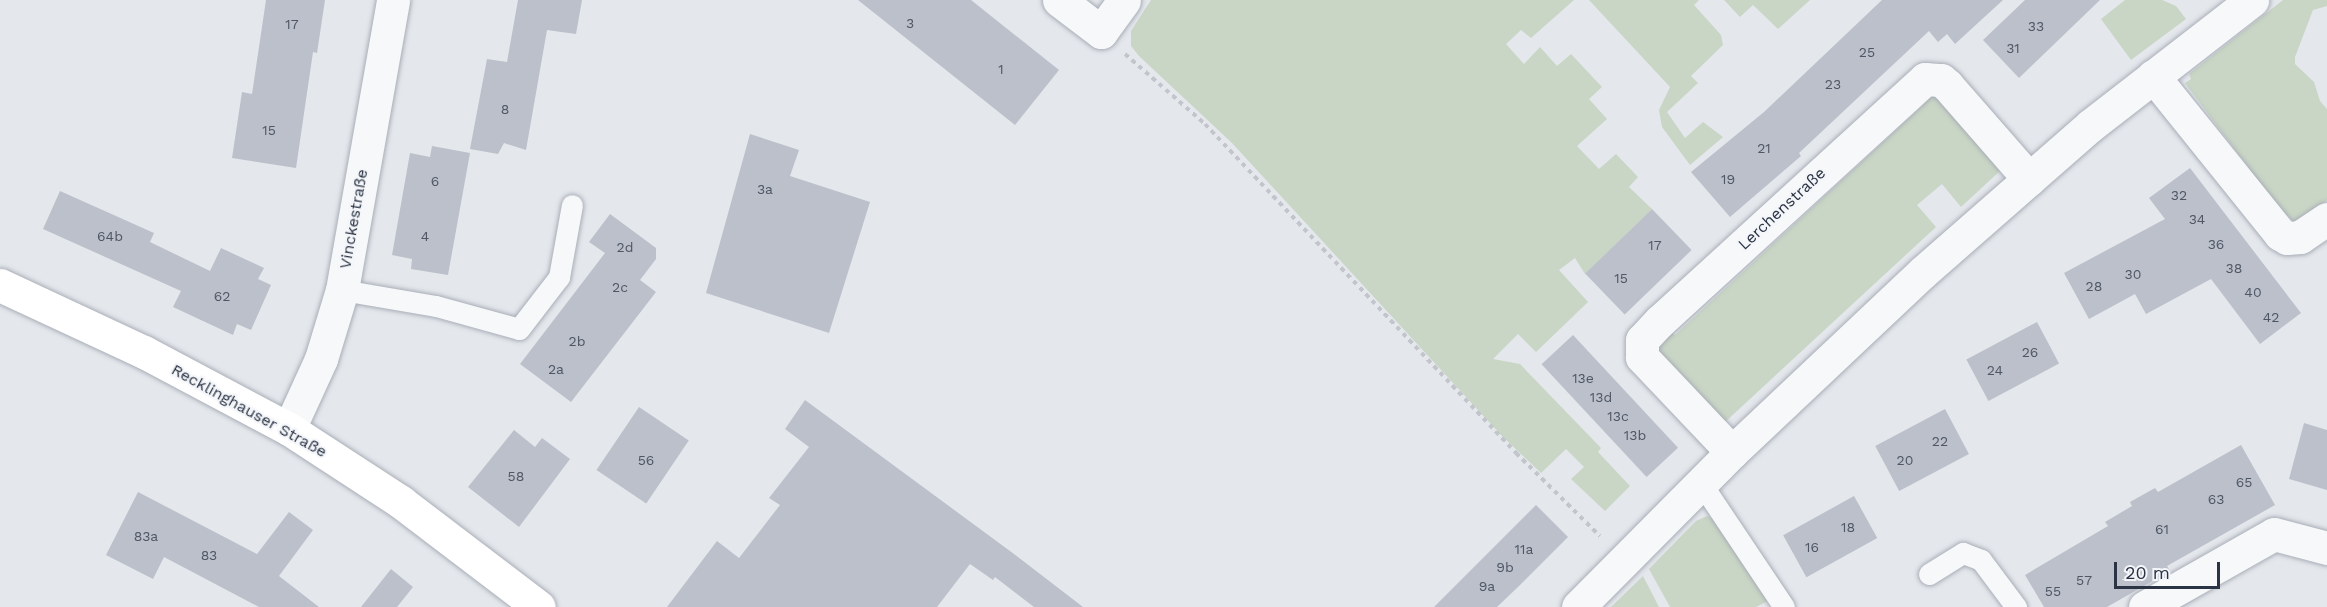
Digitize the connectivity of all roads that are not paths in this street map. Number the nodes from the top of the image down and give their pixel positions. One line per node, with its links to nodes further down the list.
1 (393, 0): 10 (street, Vinckestraße)
2 (1059, 0): 3 (street)
3 (1124, 0)
4 (2252, 0): 5 (street)
5 (2153, 76): 6 (street); 8 (street)
6 (2028, 179): 12 (street); 12 (street, Lerchenstraße)
7 (572, 205): 10 (lane)
8 (2327, 219)
9 (0, 285): 11 (main road, Recklinghauser Straße)
10 (342, 290): 11 (street, Vinckestraße)
11 (289, 429): 16 (main road, Recklinghauser Straße)
12 (1732, 452): 13 (street)
13 (1701, 483): 17 (street); 18 (lane)
14 (2327, 549): 20 (street)
15 (1929, 574): 19 (lane)
16 (539, 607)
17 (1578, 607)
18 (1784, 607)
19 (2016, 607)
20 (2145, 607)

